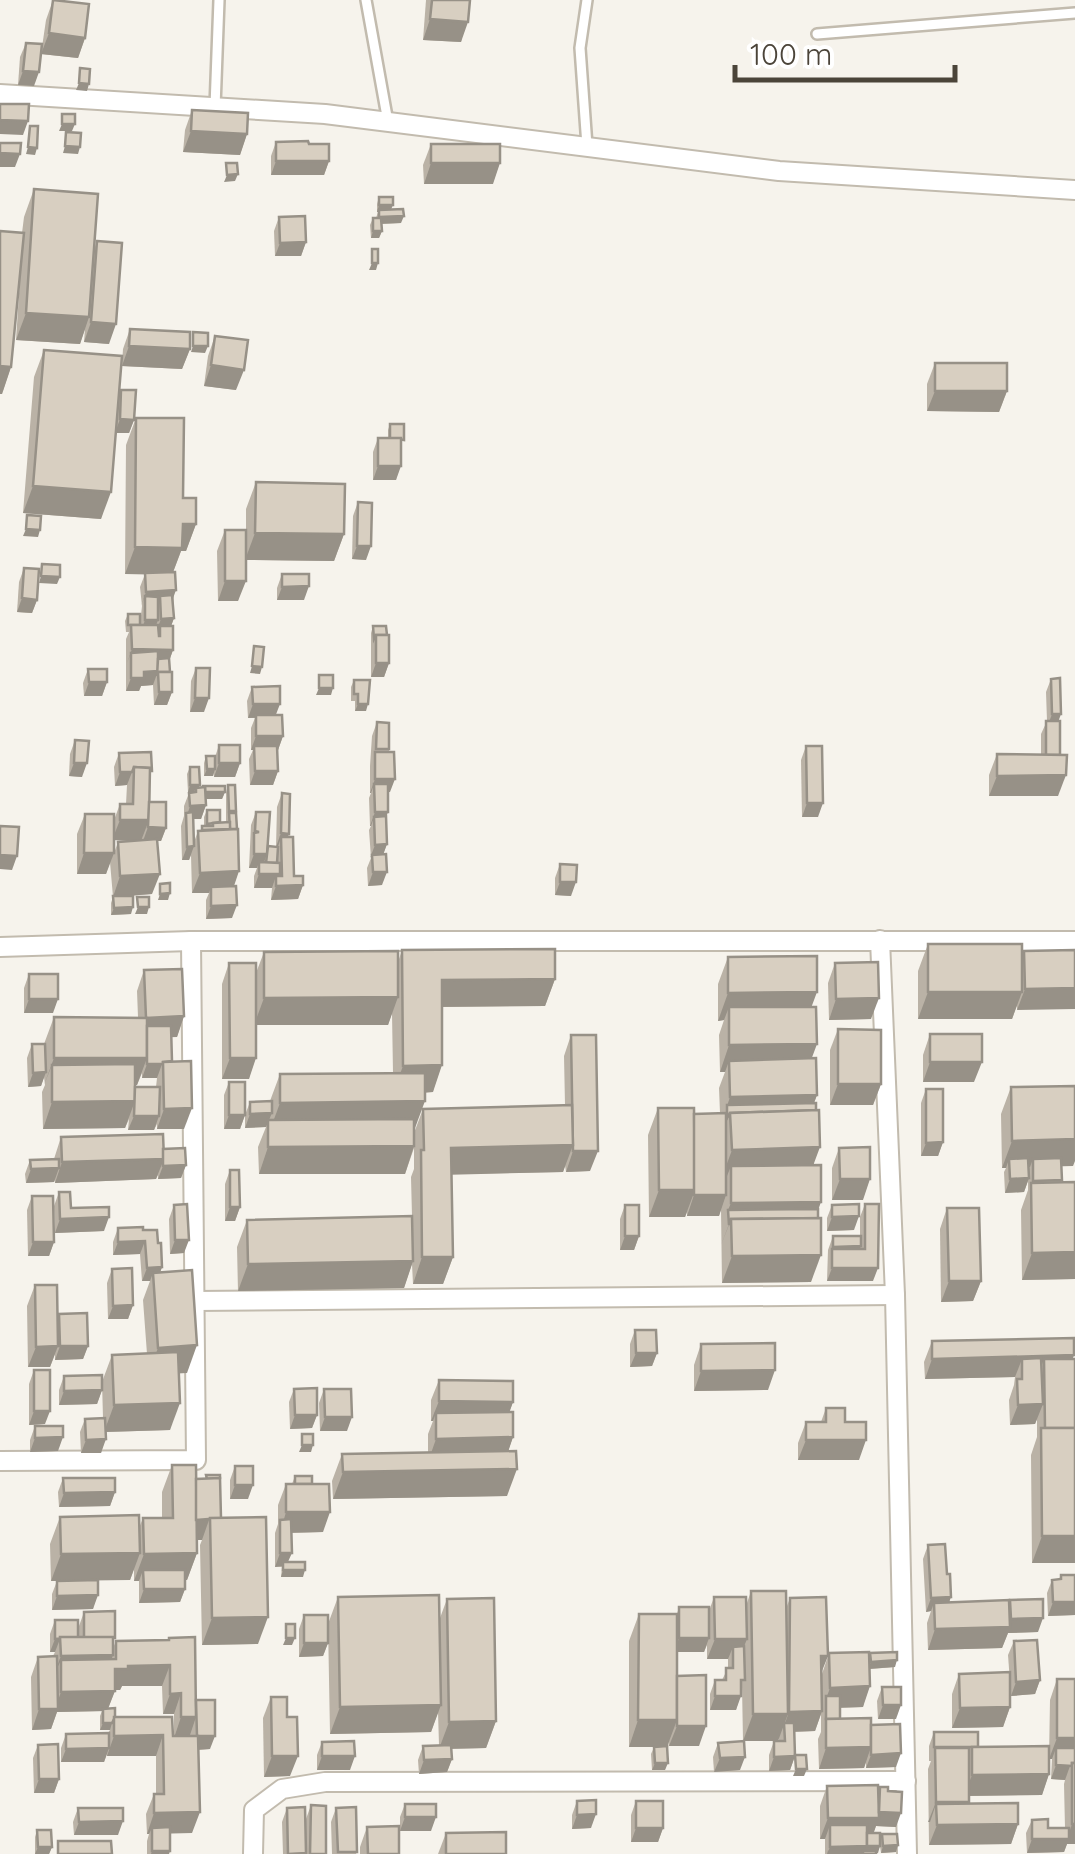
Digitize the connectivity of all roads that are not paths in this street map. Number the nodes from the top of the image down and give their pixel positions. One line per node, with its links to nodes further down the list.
1 (220, 0): 7 (lane)
2 (366, 0): 8 (lane)
3 (587, 0): 9 (lane)
4 (1075, 13): 5 (lane)
5 (818, 34)
6 (0, 94): 7 (street)
7 (215, 107): 8 (street)
8 (388, 122): 9 (street)
9 (587, 146): 10 (street)
10 (1075, 190)
11 (880, 940): 12 (street); 13 (street); 15 (street)
12 (191, 941): 14 (street); 16 (street)
13 (1075, 941)
14 (0, 947)
15 (895, 1295): 16 (street); 18 (street)
16 (196, 1302): 17 (street)
17 (0, 1461)
18 (906, 1782): 19 (street); 20 (street)
19 (253, 1854)
20 (907, 1854)

